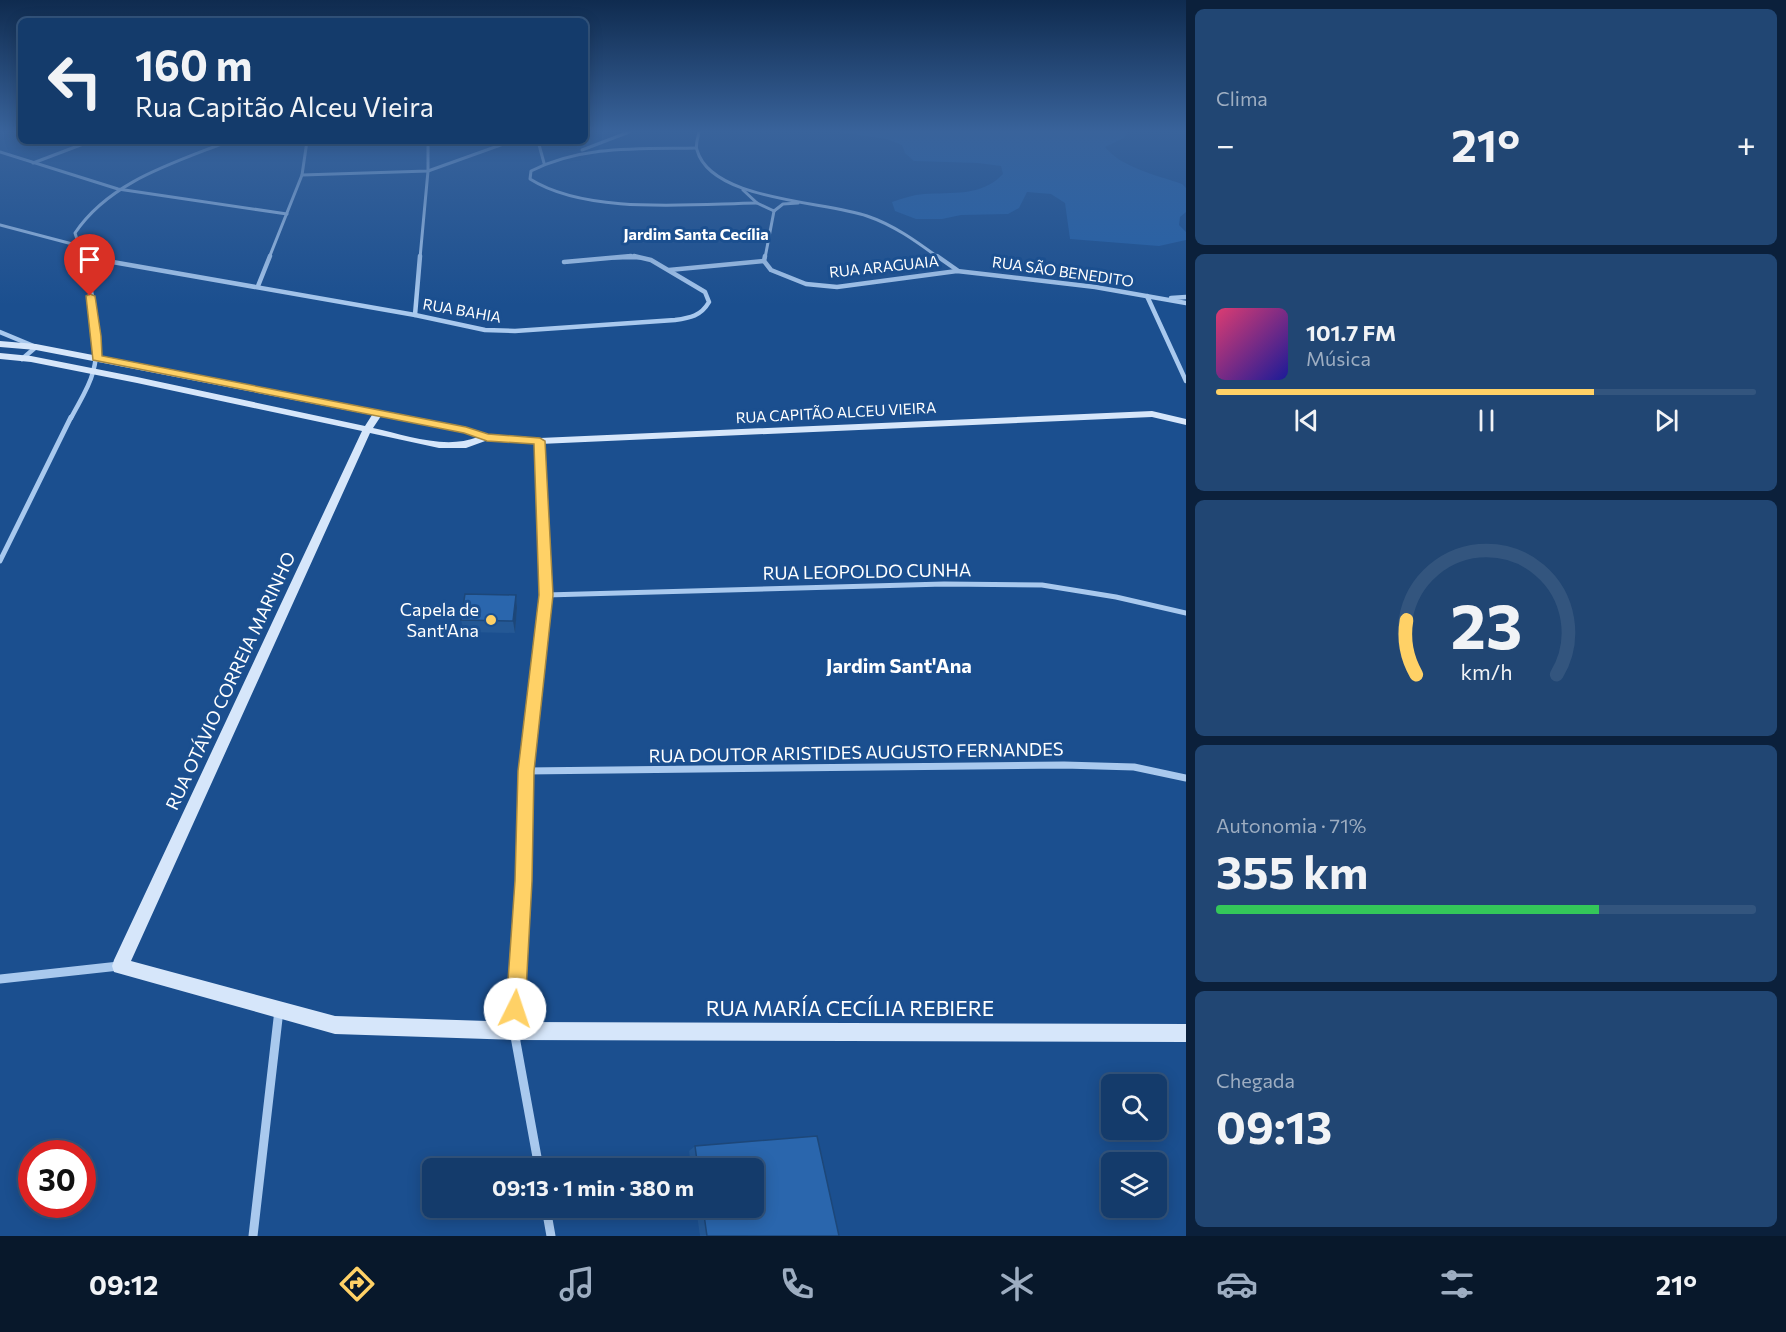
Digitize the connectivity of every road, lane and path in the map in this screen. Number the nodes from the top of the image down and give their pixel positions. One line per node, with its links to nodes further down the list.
1 (117, 190): 13 (street)
2 (123, 190): 11 (street)
3 (296, 190): 11 (street)
4 (426, 190): 24 (street)
5 (554, 190): 9 (street)
6 (742, 190): 9 (street)
7 (744, 190): 8 (street)
8 (807, 202): 10 (street); 18 (street)
9 (757, 203): 10 (street)
10 (774, 212): 15 (street)
11 (286, 214): 19 (street)
12 (0, 225): 13 (street)
13 (80, 246): 14 (street)
14 (84, 257): 19 (street, RUA BAHIA); 29 (street)
15 (764, 261): 17 (street); 18 (street, RUA ARAGUAIA)
16 (564, 262): 17 (street, RUA BAHIA)
17 (669, 270): 24 (street, RUA BAHIA)
18 (957, 271): 20 (street, RUA SÃO BENEDITO)
19 (258, 286): 24 (street, RUA BAHIA)
20 (1148, 296): 22 (street, RUA SÃO BENEDITO); 32 (street)
21 (1186, 297): 22 (street, RUA SÃO BENEDITO)
22 (1164, 298): 23 (street, RUA SÃO BENEDITO)
23 (1186, 303)
24 (415, 315)
25 (0, 332): 27 (street)
26 (0, 344): 27 (street)
27 (36, 346): 29 (street); 30 (street)
28 (0, 356): 30 (street)
29 (97, 358): 31 (street); 33 (street)
30 (22, 359): 31 (street)
31 (93, 372): 35 (street); 38 (street)
32 (1186, 381)
33 (378, 413): 35 (street, RUA OTÁVIO CORREIA MARINHO); 36 (street)
34 (1186, 422): 37 (street, RUA CAPITÃO ALCEU VIEIRA)
35 (367, 430): 36 (street); 43 (street, RUA OTÁVIO CORREIA MARINHO)
36 (487, 437): 37 (street, RUA CAPITÃO ALCEU VIEIRA)
37 (540, 441): 39 (street)
38 (0, 561)
39 (546, 595): 40 (street, RUA LEOPOLDO CUNHA); 41 (street)
40 (1186, 613)
41 (526, 771): 42 (street, RUA DOUTOR ARISTIDES AUGUSTO FERNANDES); 46 (street)
42 (1186, 778)
43 (120, 966): 44 (street); 45 (street, RUA MARÍA CECÍLIA REBIERE)
44 (0, 979)
45 (279, 1010): 46 (street, RUA MARÍA CECÍLIA REBIERE); 50 (street)
46 (514, 1031): 47 (street, RUA MARÍA CECÍLIA REBIERE); 48 (street)
47 (1186, 1033)
48 (537, 1158)
49 (548, 1218): 51 (street)
50 (253, 1236)
51 (551, 1236)

